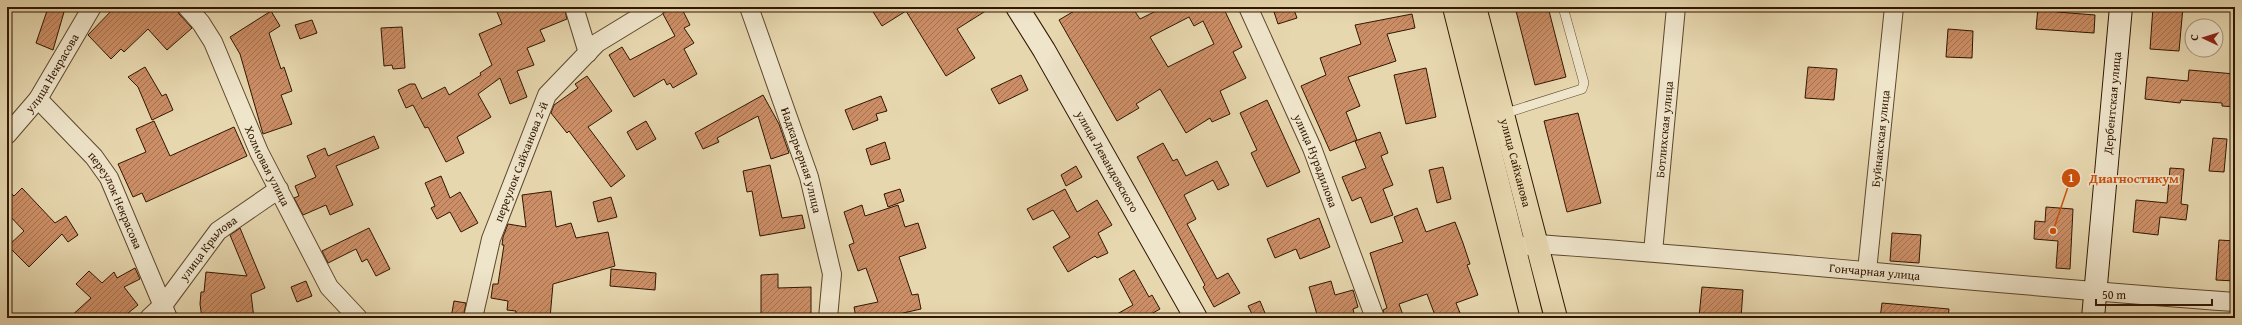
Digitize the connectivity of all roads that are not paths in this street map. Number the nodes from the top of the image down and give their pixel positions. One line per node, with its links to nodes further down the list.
1 (92, 7): 15 (street, улица Некрасова)
2 (186, 7): 18 (street, Холмовая улица)
3 (574, 7): 14 (street)
4 (656, 7): 14 (street, переулок Сайханова 2-й)
5 (749, 7): 29 (street, Надкарьерная улица)
6 (1017, 7): 30 (street, улица Левандовского)
7 (1248, 7): 31 (street, улица Нурадилова)
8 (1454, 7): 20 (main road, улица Сайханова)
9 (1476, 7): 16 (main road, улица Сайханова)
10 (1563, 7): 16 (lane)
11 (1676, 7): 21 (street, Ботлихская улица)
12 (1894, 7): 22 (street, Буйнакская улица)
13 (2121, 7): 23 (street, Дербентская улица)
14 (588, 53): 28 (street, переулок Сайханова 2-й)
15 (38, 99): 17 (street, улица Некрасова); 25 (street, переулок Некрасова)
16 (1503, 114): 19 (main road, улица Сайханова)
17 (7, 135)
18 (279, 189): 25 (street, улица Крылова); 27 (street, Холмовая улица)
19 (1536, 244): 20 (street, Гончарная улица); 21 (street, Гончарная улица); 33 (main road, улица Сайханова)
20 (1515, 249): 32 (main road, улица Сайханова)
21 (1653, 252): 22 (street, Гончарная улица)
22 (1867, 271): 23 (street, Гончарная улица)
23 (2095, 293): 24 (street, Гончарная улица); 34 (street, Дербентская улица)
24 (2235, 302)
25 (166, 311): 26 (street, улица Крылова)
26 (149, 318)
27 (358, 318)
28 (473, 318)
29 (828, 318)
30 (1196, 318)
31 (1375, 318)
32 (1532, 318)
33 (1556, 318)
34 (2093, 318)

